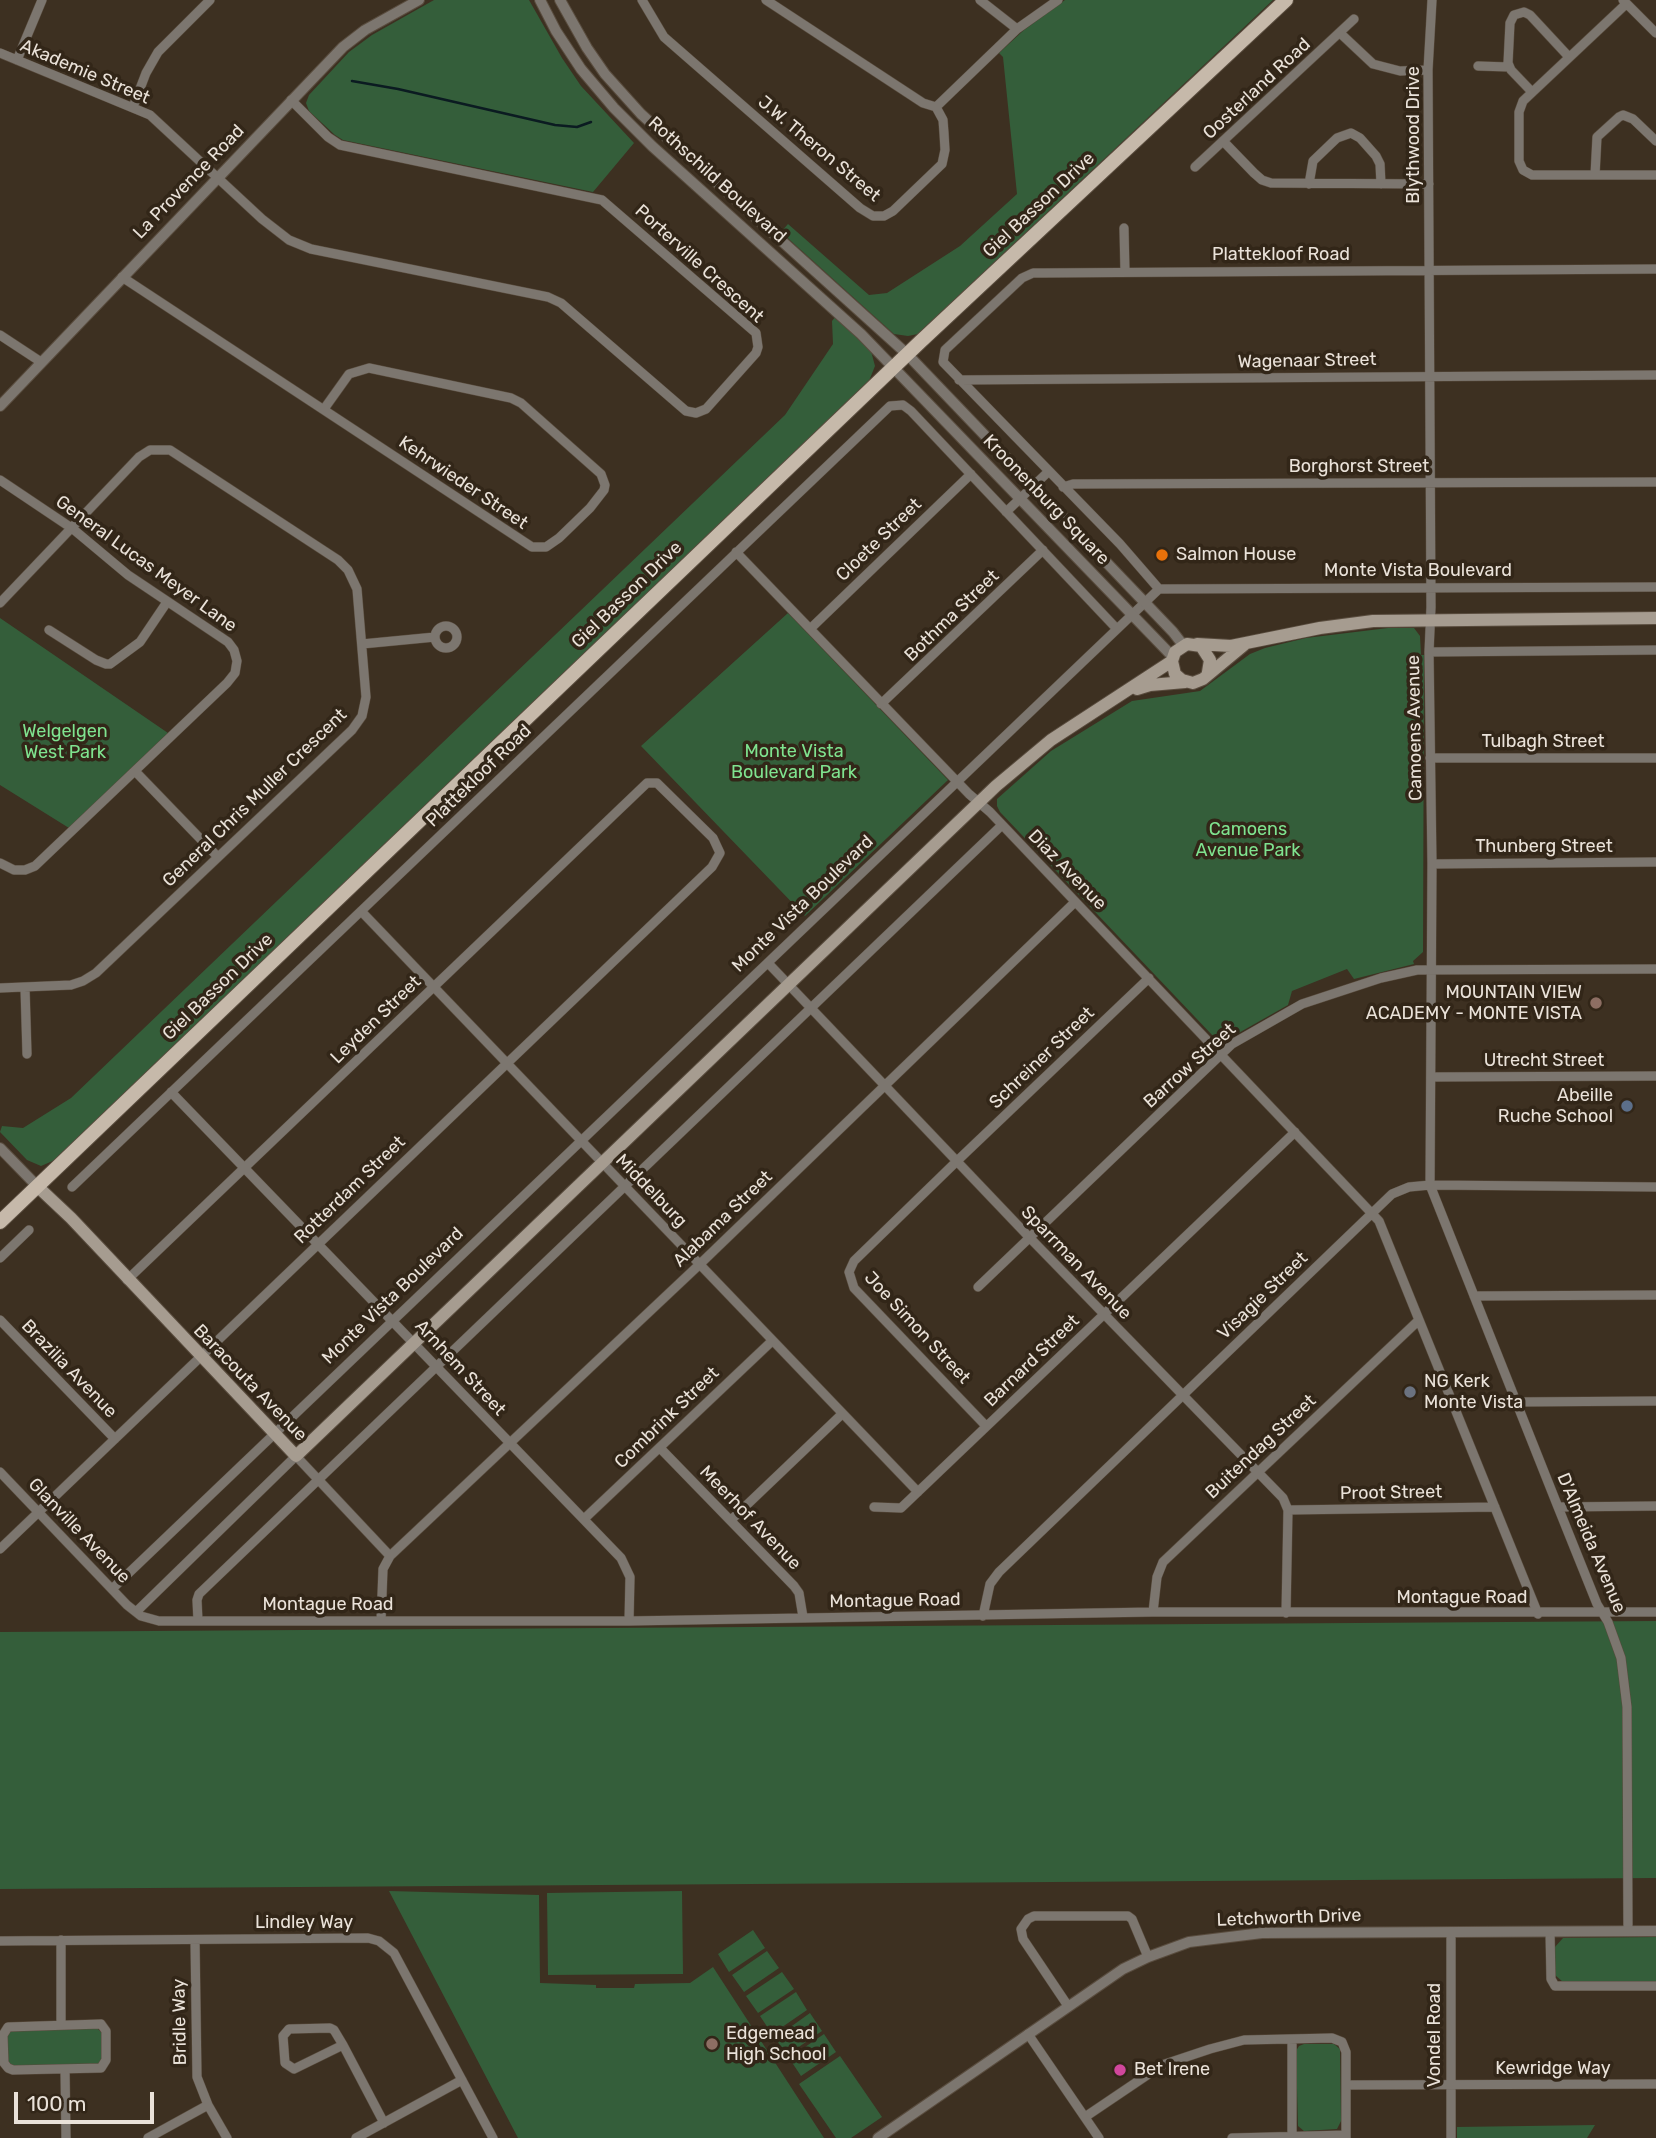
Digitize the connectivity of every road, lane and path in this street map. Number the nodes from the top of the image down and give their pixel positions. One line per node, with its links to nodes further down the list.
1 (42, 0): 20 (street)
2 (210, 0): 26 (street)
3 (419, 0): 25 (street, La Provence Road)
4 (540, 0): 46 (street, Rothschild Boulevard)
5 (560, 0): 43 (street, Rothschild Boulevard)
6 (766, 0): 27 (street)
7 (979, 0): 13 (street)
8 (1058, 0): 15 (street)
9 (1286, 0): 43 (main road, Giel Basson Drive)
10 (1432, 0): 23 (street, Blythwood Drive)
11 (646, 1): 27 (street, J.W. Theron Street)
12 (1625, 2): 17 (street); 19 (street)
13 (988, 3): 15 (street)
14 (1354, 19): 16 (street, Oosterland Road)
15 (1017, 29): 27 (street)
16 (1340, 33): 23 (street); 29 (street, Oosterland Road)
17 (1656, 33)
18 (0, 53): 20 (street, Akademie Street)
19 (1569, 57): 22 (street); 24 (street)
20 (18, 60): 26 (street, Akademie Street)
21 (1479, 66): 22 (street)
22 (1509, 67): 24 (street)
23 (1429, 70): 36 (street, Blythwood Drive)
24 (1532, 92): 31 (street)
25 (291, 100): 33 (street, La Provence Road); 33 (street, Porterville Crescent)
26 (133, 107): 33 (street, Akademie Street)
27 (936, 107)
28 (1656, 141): 31 (street)
29 (1224, 142): 30 (street, Oosterland Road); 34 (street)
30 (1195, 167)
31 (1595, 175): 32 (street)
32 (1656, 175)
33 (218, 178): 41 (street, La Provence Road)
34 (1309, 184): 35 (street); 35 (street)
35 (1381, 184): 36 (street)
36 (1429, 184): 39 (street, Blythwood Drive)
37 (1124, 228): 40 (street)
38 (1656, 269): 39 (street, Plattekloof Road)
39 (1430, 270): 40 (street, Plattekloof Road); 48 (street, Camoens Avenue)
40 (1125, 272): 44 (street, Plattekloof Road)
41 (122, 277): 45 (street, La Provence Road); 51 (street, Kehrwieder Street)
42 (0, 335): 45 (street)
43 (907, 354): 46 (main road, Giel Basson Drive); 58 (street, Kroonenburg Square)
44 (942, 359): 49 (street, Kroonenburg Square)
45 (41, 362): 50 (street, La Provence Road)
46 (894, 366): 60 (street, Kroonenburg Square); 125 (main road, Giel Basson Drive)
47 (1656, 375): 48 (street, Wagenaar Street)
48 (1431, 376): 49 (street, Wagenaar Street); 56 (street, Camoens Avenue)
49 (959, 380): 53 (street, Kroonenburg Square)
50 (0, 406)
51 (324, 409): 51 (street, Kehrwieder Street)
52 (911, 411): 54 (street, Kroonenburg Square); 64 (street, Plattekloof Road)
53 (1048, 472): 58 (street); 59 (street, Kroonenburg Square)
54 (971, 474): 61 (street, Kroonenburg Square); 75 (street, Cloete Street)
55 (0, 480): 62 (street, General Lucas Meyer Lane)
56 (1430, 482): 57 (street, Borghorst Street); 59 (street, Borghorst Street); 67 (street, Camoens Avenue)
57 (1656, 482)
58 (1034, 485): 60 (street); 69 (street, Kroonenburg Square)
59 (1063, 486): 66 (street, Kroonenburg Square)
60 (1019, 499): 61 (street); 71 (street, Kroonenburg Square)
61 (1006, 512): 63 (street, Kroonenburg Square)
62 (73, 529): 68 (street, General Lucas Meyer Lane); 70 (street, General Chris Muller Crescent); 79 (street, General Chris Muller Crescent)
63 (1043, 550): 74 (street, Kroonenburg Square); 88 (street, Bothma Street)
64 (736, 552): 75 (street, Diaz Avenue); 101 (street, Plattekloof Road)
65 (1656, 587): 67 (street, Monte Vista Boulevard)
66 (1159, 589): 67 (street, Monte Vista Boulevard); 69 (street, Monte Vista Boulevard)
67 (1430, 589): 73 (street, Camoens Avenue)
68 (167, 602): 76 (street); 91 (street, General Lucas Meyer Lane)
69 (1144, 602): 71 (street, Monte Vista Boulevard); 80 (street, Kroonenburg Square)
70 (0, 603)
71 (1131, 614): 74 (street, Monte Vista Boulevard); 84 (street, Kroonenburg Square)
72 (1656, 618): 73 (main road)
73 (1430, 620): 78 (main road); 83 (street, Camoens Avenue)
74 (1116, 628): 92 (street, Monte Vista Boulevard)
75 (810, 629): 88 (street, Diaz Avenue)
76 (49, 630)
77 (435, 637): 79 (street)
78 (1247, 643): 81 (main road); 85 (main road)
79 (362, 644): 96 (street, General Chris Muller Crescent)
80 (1182, 645): 81 (main road); 84 (main road)
81 (1197, 645): 85 (main road)
82 (1656, 650): 83 (street)
83 (1429, 652): 89 (street, Camoens Avenue)
84 (1172, 659): 86 (main road); 87 (main road)
85 (1208, 672): 86 (main road)
86 (1185, 681): 87 (main road)
87 (1120, 696): 94 (main road)
88 (881, 704): 92 (street, Diaz Avenue)
89 (1430, 758): 90 (street, Tulbagh Street); 99 (street, Camoens Avenue)
90 (1656, 758)
91 (135, 771): 96 (street); 98 (street, General Lucas Meyer Lane)
92 (957, 781): 94 (street, Diaz Avenue); 102 (street, Monte Vista Boulevard)
93 (647, 783): 107 (street, Leyden Street); 113 (street, Rotterdam Street)
94 (979, 802): 95 (street, Diaz Avenue); 106 (main road)
95 (1002, 825): 100 (street, Diaz Avenue); 110 (street)
96 (218, 857): 109 (street, General Chris Muller Crescent)
97 (1656, 862): 99 (street, Thunberg Street)
98 (0, 863)
99 (1432, 864): 104 (street, Camoens Avenue)
100 (1075, 902): 105 (street, Diaz Avenue); 116 (street, Alabama Street)
101 (361, 911): 107 (street, Middelburg); 117 (street, Plattekloof Road)
102 (768, 963): 106 (street, Sparrman Avenue); 119 (street, Monte Vista Boulevard)
103 (1656, 969): 104 (street, Barrow Street)
104 (1432, 970): 112 (street, Barrow Street); 115 (street, Camoens Avenue)
105 (1149, 978): 112 (street, Diaz Avenue); 121 (street, Schreiner Street)
106 (789, 984): 110 (street, Sparrman Avenue); 122 (main road)
107 (434, 987): 113 (street, Middelburg); 123 (street, Leyden Street)
108 (0, 988): 109 (street, General Chris Muller Crescent)
109 (25, 988): 111 (street)
110 (812, 1008): 116 (street, Sparrman Avenue); 126 (street)
111 (27, 1054)
112 (1222, 1055): 118 (street, Diaz Avenue); 132 (street, Barrow Street)
113 (506, 1063): 119 (street, Middelburg); 133 (street, Rotterdam Street)
114 (1656, 1076): 115 (street, Utrecht Street)
115 (1431, 1077): 124 (street, Camoens Avenue)
116 (885, 1085): 121 (street, Sparrman Avenue); 135 (street, Alabama Street)
117 (171, 1092): 123 (street, Arnhem Street); 128 (street, Plattekloof Road)
118 (1295, 1132): 129 (street, Diaz Avenue); 140 (street, Barnard Street)
119 (581, 1141): 122 (street, Middelburg); 142 (street, Monte Vista Boulevard)
120 (0, 1148): 125 (street)
121 (957, 1161): 132 (street, Sparrman Avenue); 152 (street, Joe Simon Street)
122 (603, 1164): 126 (street, Middelburg); 145 (main road)
123 (245, 1167): 133 (street, Arnhem Street); 136 (street, Leyden Street)
124 (1430, 1185): 127 (street, Visagie Street); 129 (street, Visagie Street); 139 (street, D'Almeida Avenue)
125 (37, 1186): 130 (main road, Giel Basson Drive); 136 (main road, Baracouta Avenue)
126 (625, 1186): 135 (street, Middelburg); 147 (street)
127 (1656, 1186)
128 (72, 1187)
129 (1372, 1212): 143 (street); 148 (street, Visagie Street)
130 (0, 1222)
131 (29, 1230): 134 (street)
132 (1029, 1237): 137 (street, Barrow Street); 140 (street, Sparrman Avenue)
133 (318, 1243): 142 (street, Arnhem Street); 146 (street, Rotterdam Street)
134 (0, 1258)
135 (700, 1264): 144 (street, Middelburg); 155 (street, Alabama Street)
136 (127, 1280): 146 (main road, Baracouta Avenue)
137 (978, 1287)
138 (1656, 1295): 139 (street)
139 (1474, 1296): 150 (street, D'Almeida Avenue)
140 (1103, 1314): 148 (street, Sparrman Avenue); 152 (street, Barnard Street)
141 (0, 1320): 154 (street, Brazilia Avenue)
142 (393, 1320): 145 (street, Arnhem Street); 153 (street, Monte Vista Boulevard)
143 (1419, 1320): 158 (street, Buitendag Street); 164 (street)
144 (772, 1340): 151 (street, Middelburg); 156 (street, Combrink Street)
145 (415, 1343): 147 (street, Arnhem Street); 157 (main road)
146 (201, 1358): 153 (main road, Baracouta Avenue); 154 (street, Rotterdam Street)
147 (437, 1366): 155 (street, Arnhem Street); 160 (street)
148 (1182, 1396): 158 (street, Sparrman Avenue); 179 (street, Visagie Street)
149 (1656, 1401): 150 (street)
150 (1516, 1402): 165 (street, D'Almeida Avenue)
151 (842, 1414): 161 (street, Middelburg); 169 (street)
152 (986, 1426): 161 (street, Barnard Street)
153 (274, 1435): 157 (main road, Baracouta Avenue); 172 (street, Monte Vista Boulevard)
154 (115, 1439): 167 (street, Rotterdam Street)
155 (509, 1444): 168 (street, Arnhem Street); 171 (street, Alabama Street)
156 (660, 1448): 168 (street, Combrink Street); 169 (street, Meerhof Avenue)
157 (296, 1456): 160 (street, Baracouta Avenue); 173 (street)
158 (1259, 1471): 166 (street, Sparrman Avenue); 174 (street, Buitendag Street)
159 (0, 1472): 167 (street, Glanville Avenue)
160 (319, 1480): 171 (street, Baracouta Avenue); 181 (street)
161 (918, 1492): 163 (street, Barnard Street)
162 (1656, 1506): 165 (street)
163 (874, 1507)
164 (1495, 1507): 166 (street, Proot Street); 178 (street)
165 (1558, 1507): 176 (street, D'Almeida Avenue)
166 (1288, 1510): 177 (street)
167 (39, 1512): 170 (street, Rotterdam Street); 172 (street, Glanville Avenue)
168 (584, 1518): 183 (street, Arnhem Street)
169 (731, 1520): 180 (street, Meerhof Avenue)
170 (0, 1549)
171 (390, 1556): 182 (street)
172 (112, 1590): 173 (street, Glanville Avenue)
173 (136, 1612): 181 (street, Montague Road)
174 (1153, 1612): 177 (street, Montague Road); 179 (street, Montague Road)
175 (1656, 1612): 176 (street, Montague Road)
176 (1602, 1613): 178 (street, Montague Road); 184 (street, D'Almeida Avenue)
177 (1286, 1614): 178 (street, Montague Road)
178 (1538, 1614)
179 (983, 1616): 180 (street, Montague Road)
180 (803, 1617): 183 (street, Montague Road)
181 (198, 1621): 182 (street, Montague Road)
182 (381, 1621): 183 (street, Montague Road)
183 (629, 1621)
184 (1628, 1931): 185 (street, Letchworth Drive); 187 (street, Letchworth Drive)
185 (1656, 1931)
186 (1451, 1932): 187 (street, Letchworth Drive); 191 (street, Letchworth Drive); 202 (street, Vondel Road)
187 (1550, 1932): 192 (street)
188 (61, 1940): 189 (street, Lindley Way); 190 (street, Lindley Way); 194 (street)
189 (195, 1940): 199 (street, Lindley Way); 203 (street, Bridle Way)
190 (0, 1941)
191 (1148, 1957): 193 (street, Letchworth Drive); 193 (street)
192 (1656, 1986)
193 (1068, 2006): 195 (street, Letchworth Drive)
194 (61, 2025): 198 (street); 198 (street)
195 (1028, 2034): 204 (street); 213 (street, Letchworth Drive)
196 (1292, 2039): 201 (street); 204 (street); 206 (street)
197 (343, 2045): 197 (street); 205 (street)
198 (65, 2069): 208 (street)
199 (462, 2080): 205 (street); 212 (street, Lindley Way)
200 (1656, 2084): 202 (street, Kewridge Way)
201 (1346, 2085): 202 (street, Kewridge Way); 207 (street)
202 (1451, 2085): 216 (street, Vondel Road)
203 (208, 2105): 209 (street); 210 (street, Bridle Way)
204 (1085, 2118): 214 (street)
205 (384, 2123): 211 (street)
206 (1292, 2135): 207 (street); 215 (street)
207 (1346, 2137)
208 (66, 2138)
209 (148, 2138)
210 (227, 2138)
211 (356, 2138)
212 (494, 2138)
213 (878, 2138)
214 (1099, 2138)
215 (1232, 2138)
216 (1451, 2138)

